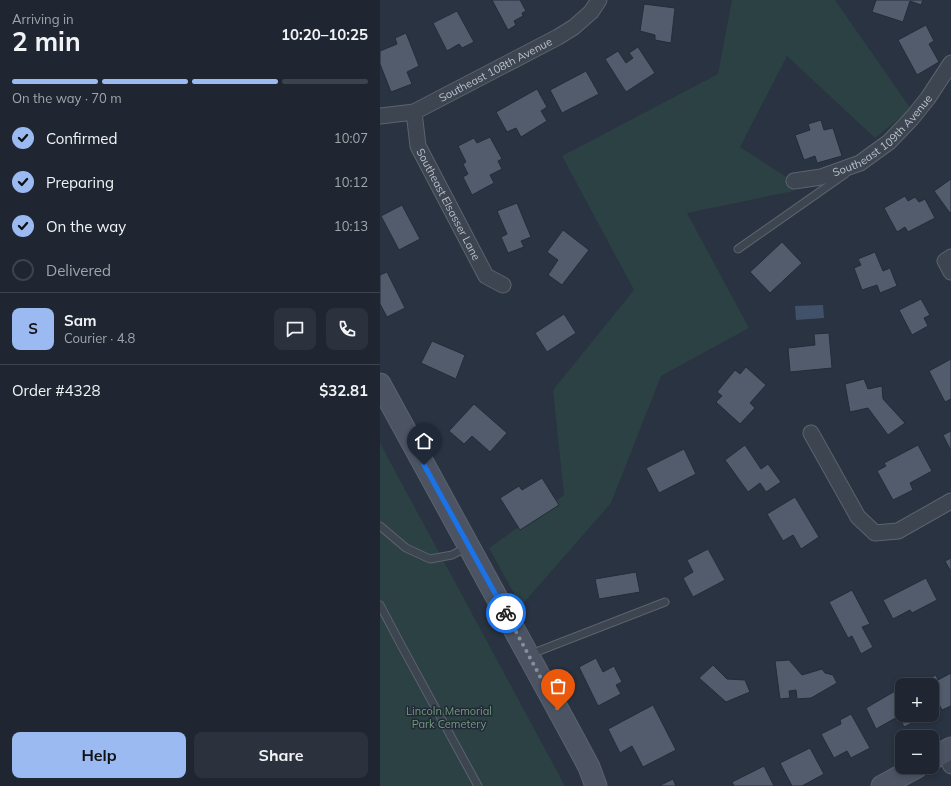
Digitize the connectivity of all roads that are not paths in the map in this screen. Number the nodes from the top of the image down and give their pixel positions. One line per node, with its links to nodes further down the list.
1 (599, 0): 3 (street, Southeast 108th Avenue)
2 (951, 62): 5 (street, Southeast 109th Avenue)
3 (414, 112): 4 (street, Southeast 108th Avenue); 8 (street, Southeast Elsasser Lane)
4 (380, 116)
5 (860, 163): 6 (street, Southeast 109th Avenue); 7 (lane)
6 (794, 181)
7 (738, 249)
8 (503, 285)
9 (380, 384): 13 (street)
10 (811, 433): 11 (street)
11 (951, 502)
12 (380, 526): 13 (lane)
13 (469, 546): 16 (street)
14 (665, 602): 16 (lane)
15 (380, 606): 18 (lane)
16 (529, 655): 19 (street)
17 (904, 774): 20 (street)
18 (478, 786)
19 (596, 786)
20 (882, 786)

